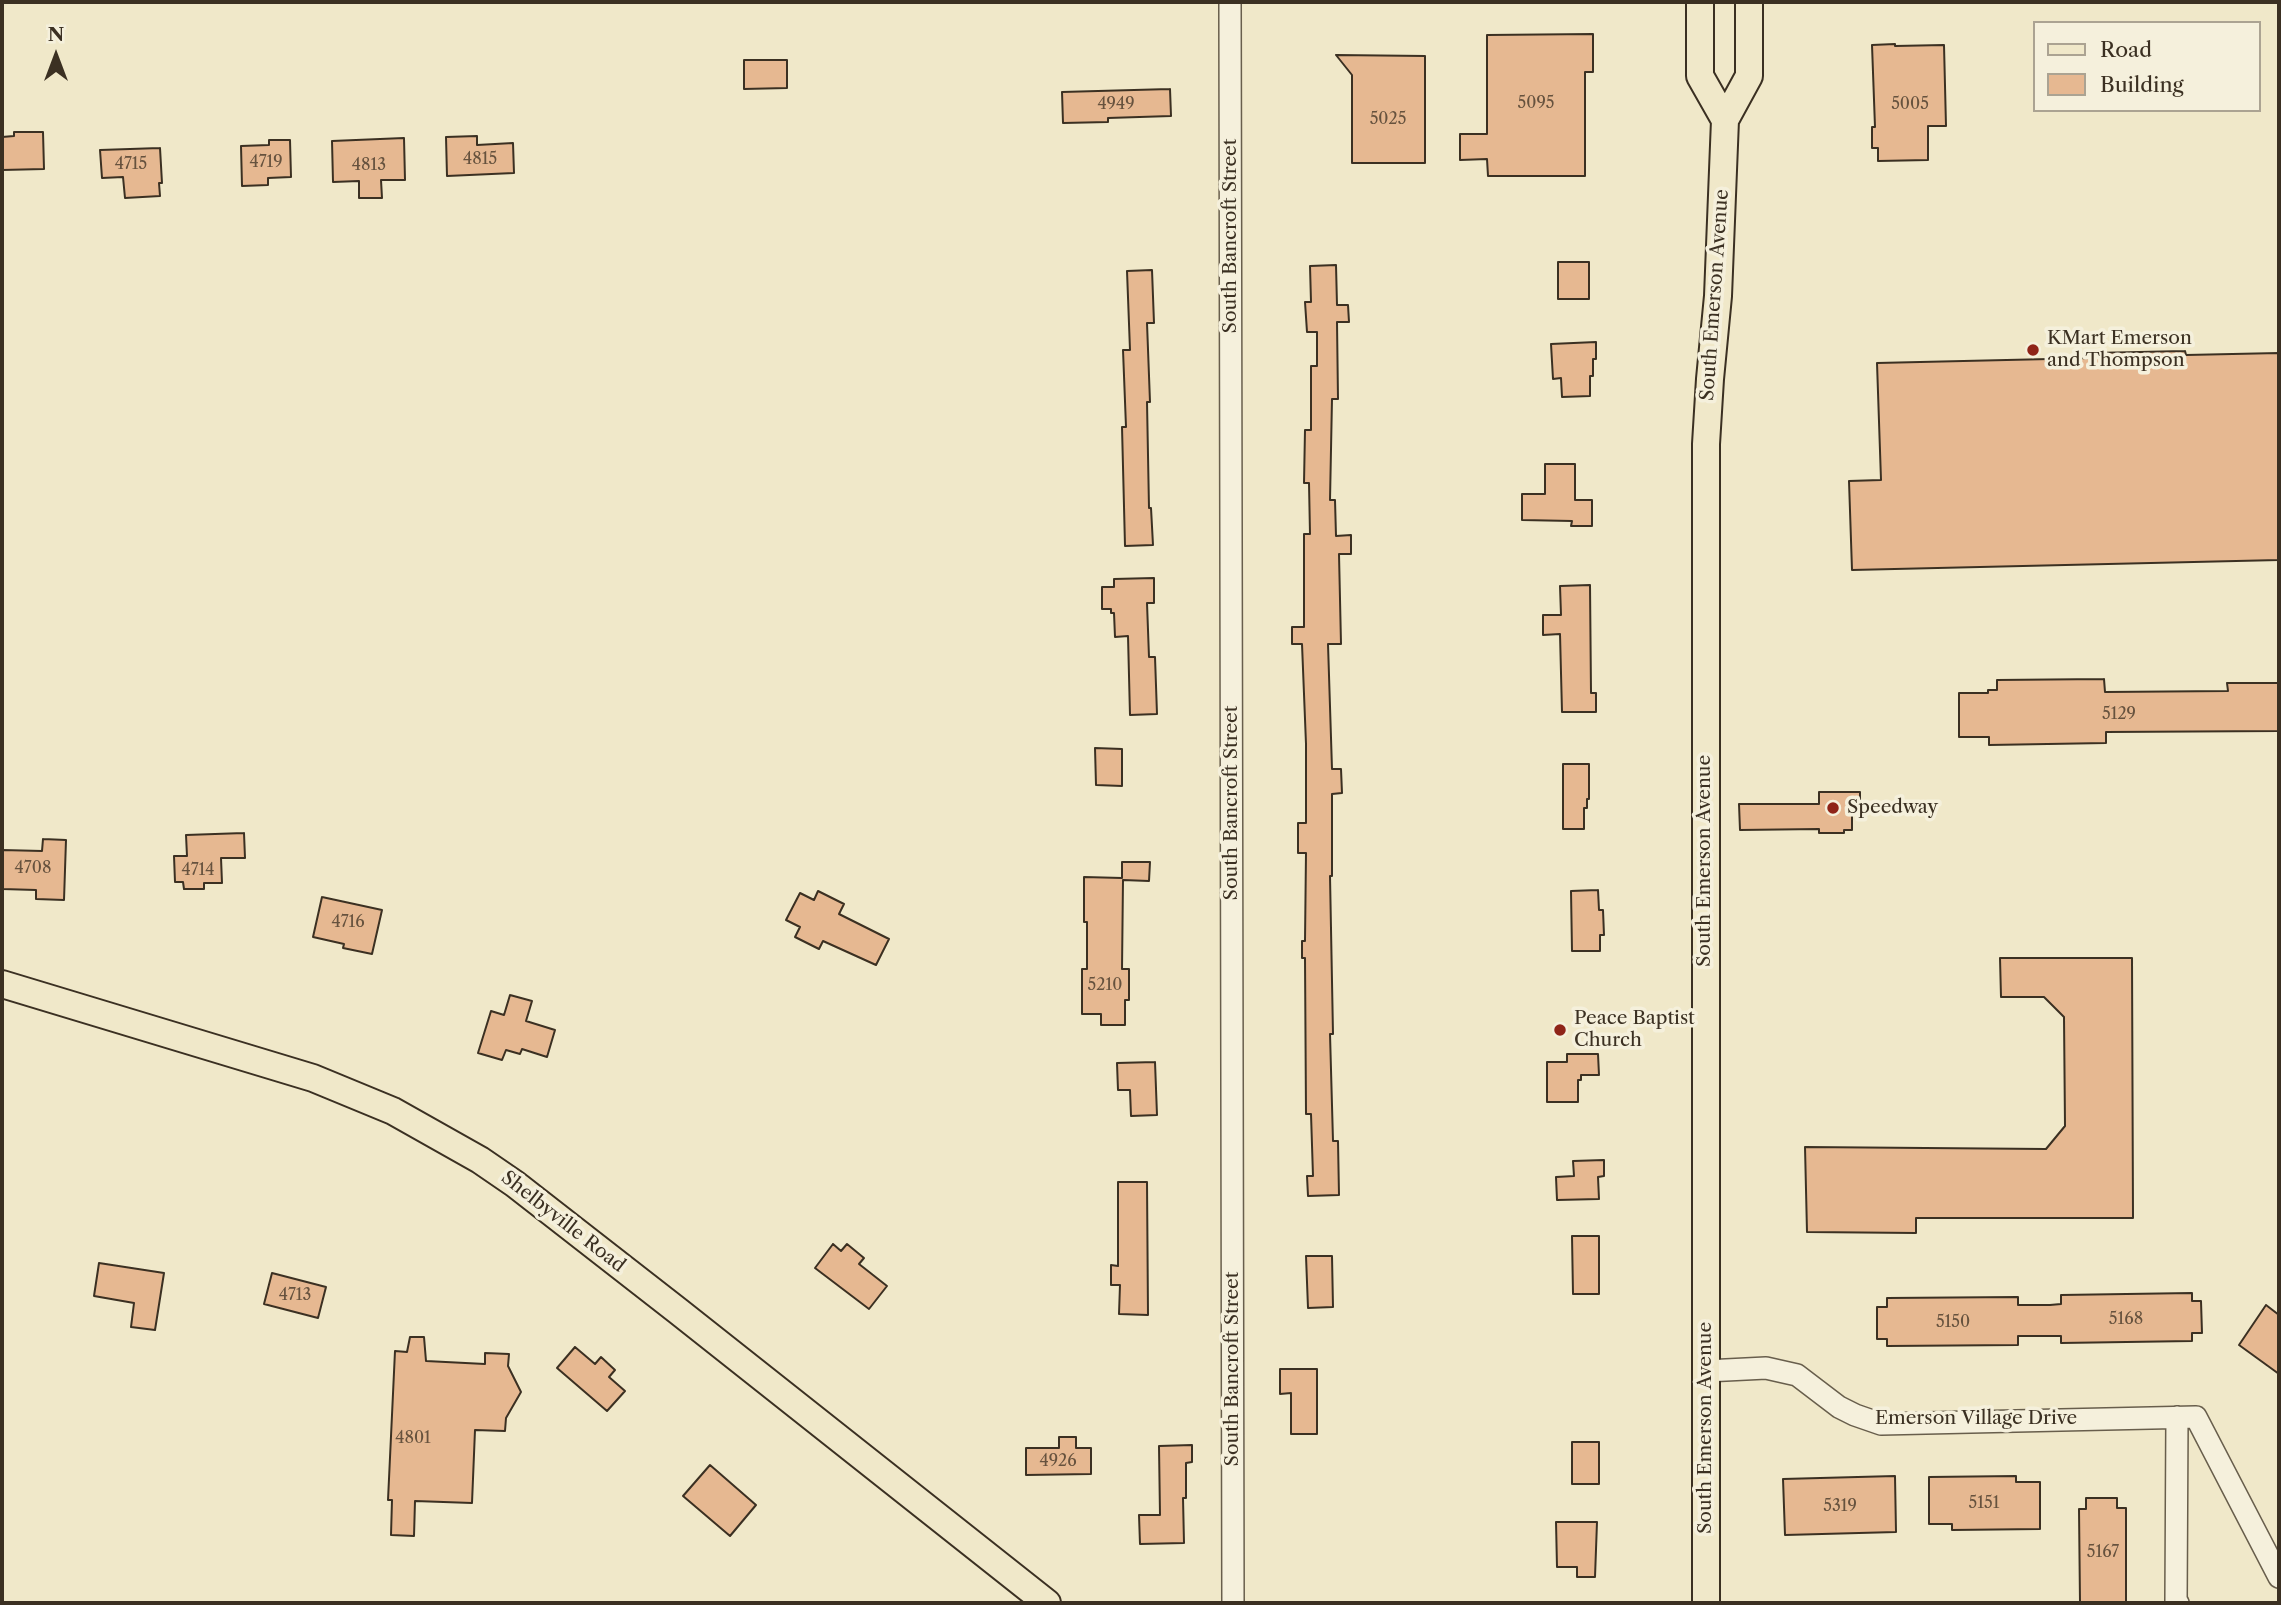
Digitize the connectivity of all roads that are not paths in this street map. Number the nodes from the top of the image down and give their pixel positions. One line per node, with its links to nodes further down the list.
1 (1230, 2): 10 (street, South Bancroft Street)
2 (1700, 2): 4 (main road)
3 (1749, 2): 4 (main road, South Emerson Avenue)
4 (1725, 120): 6 (main road, South Emerson Avenue)
5 (2, 984): 9 (main road, Shelbyville Road)
6 (1706, 1371): 7 (street, Emerson Village Drive); 11 (main road, South Emerson Avenue)
7 (2177, 1417): 8 (street, Emerson Village Drive); 12 (street)
8 (2279, 1577)
9 (1047, 1603)
10 (1233, 1603)
11 (1706, 1603)
12 (2178, 1603)

